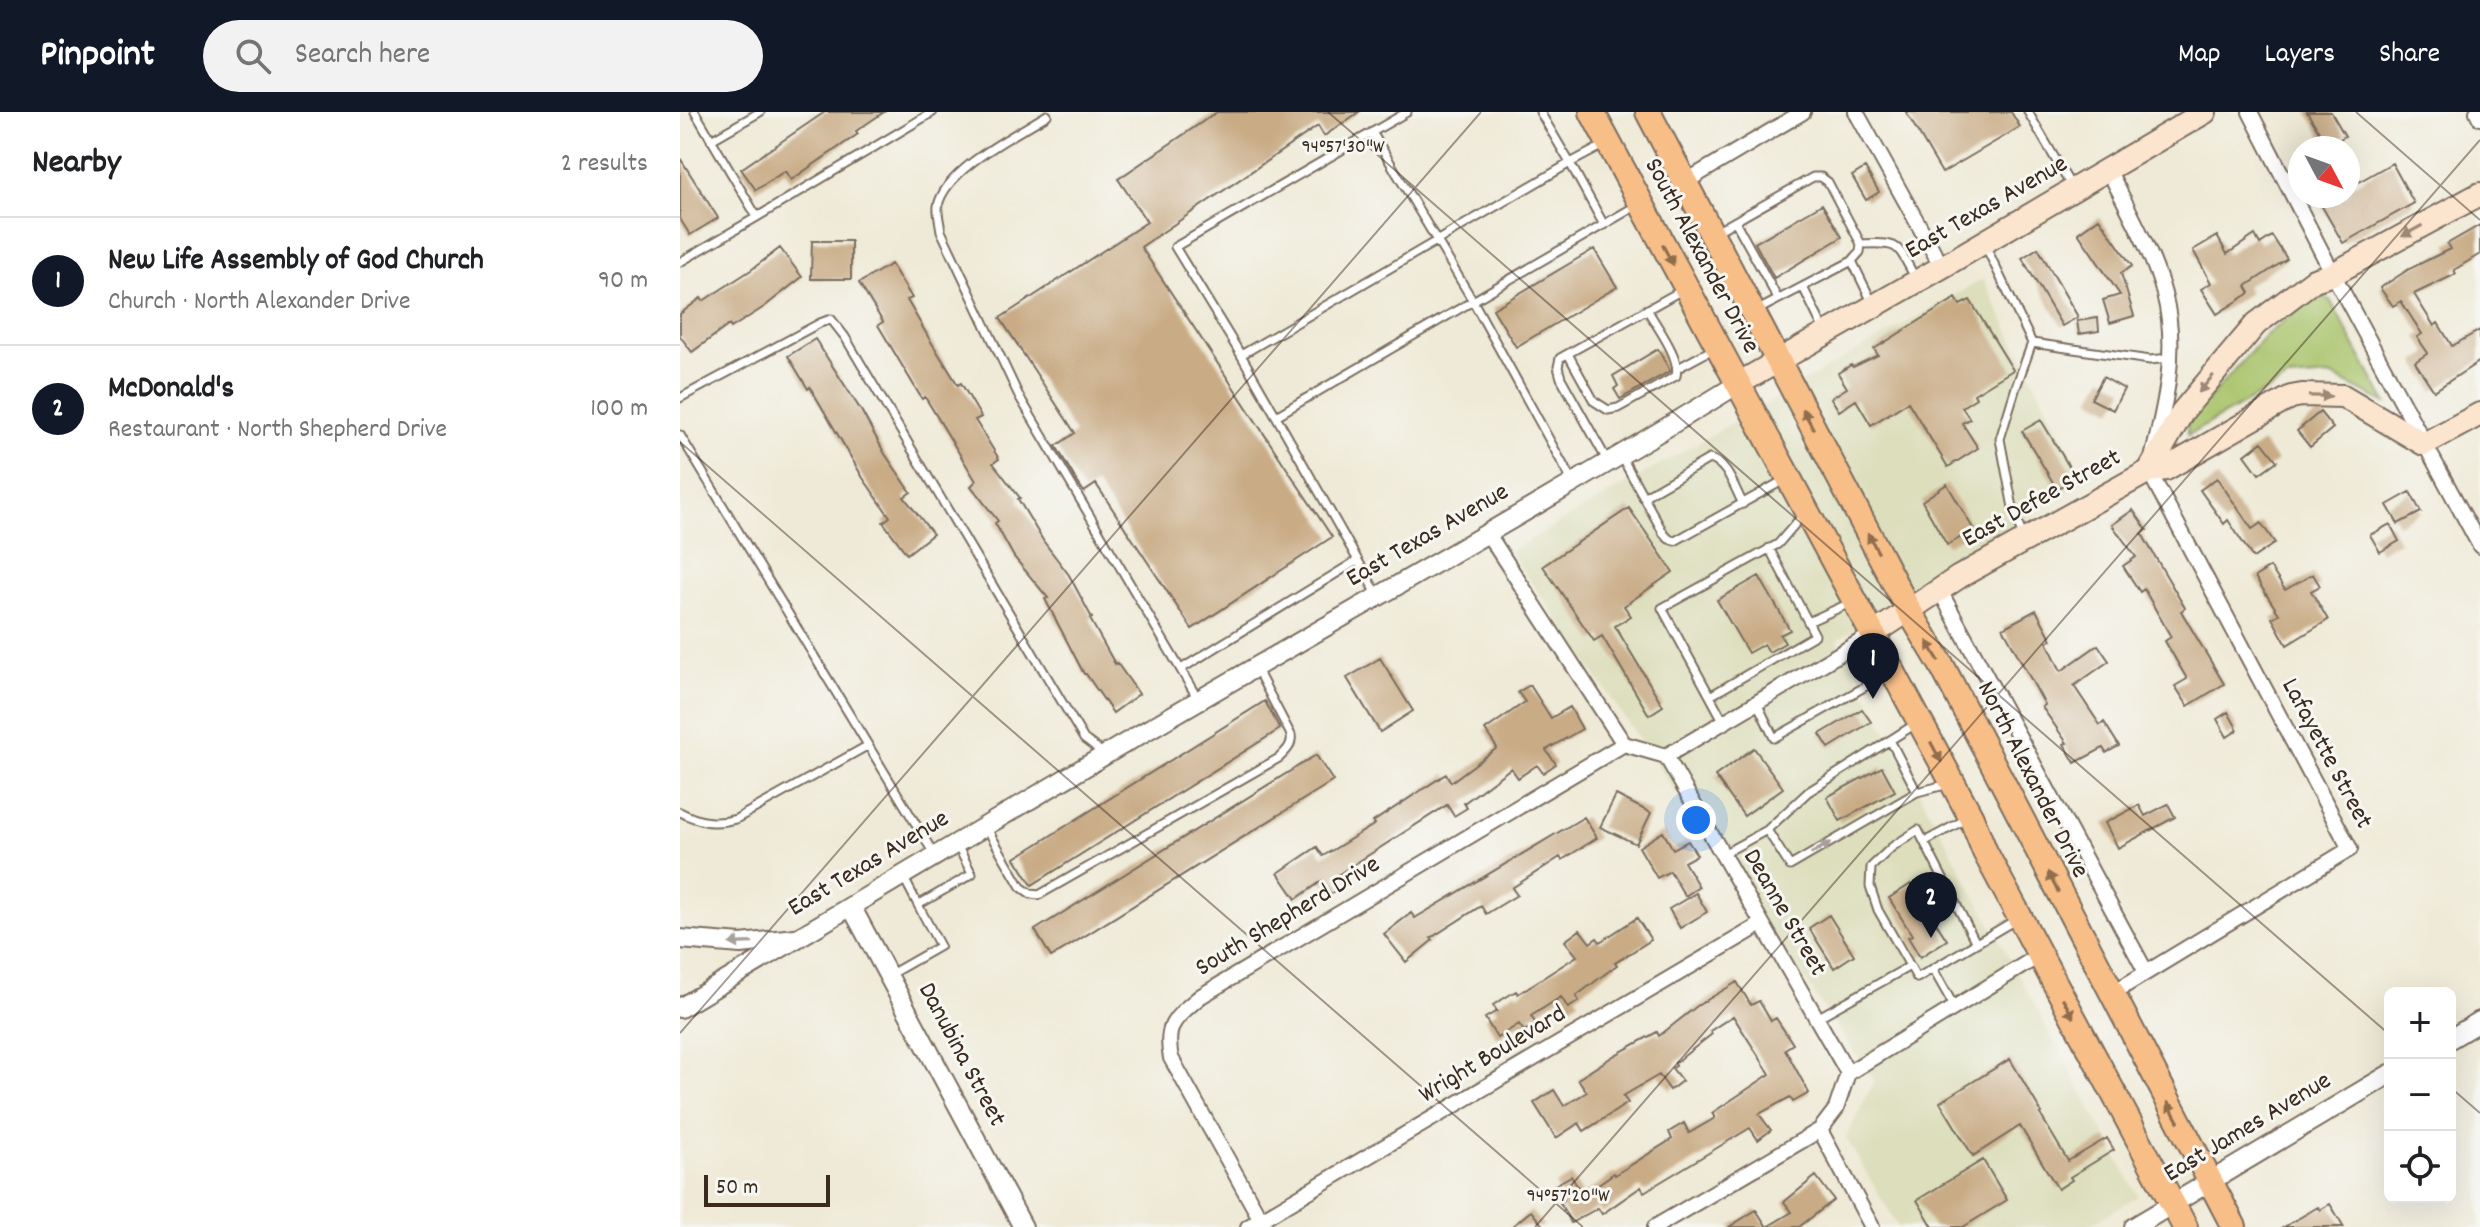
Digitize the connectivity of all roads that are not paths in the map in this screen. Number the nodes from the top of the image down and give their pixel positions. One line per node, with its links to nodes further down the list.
1 (695, 112): 17 (lane)
2 (760, 112): 17 (lane)
3 (933, 112): 25 (lane)
4 (1407, 112): 16 (lane)
5 (1540, 112): 19 (lane)
6 (1592, 112): 18 (main road, South Alexander Drive)
7 (1648, 112): 21 (main road, South Alexander Drive)
8 (1803, 112): 21 (street)
9 (1856, 112): 34 (street)
10 (2028, 112): 22 (lane)
11 (2205, 112): 20 (main road, East Texas Avenue)
12 (2250, 112): 35 (street)
13 (2477, 112): 15 (street)
14 (1047, 115): 77 (lane)
15 (2480, 118)
16 (1372, 132): 29 (lane); 48 (lane)
17 (711, 140): 25 (lane)
18 (1608, 143): 19 (lane); 24 (main road, South Alexander Drive)
19 (1570, 163): 27 (lane); 29 (lane)
20 (2108, 169): 22 (main road, East Texas Avenue); 49 (street)
21 (1685, 182): 28 (main road, South Alexander Drive)
22 (2073, 189): 30 (main road, East Texas Avenue)
23 (2480, 194): 35 (main road, East Defee Street, one-way to 35)
24 (1641, 203): 27 (lane); 38 (main road, South Alexander Drive, one-way to 38)
25 (757, 217): 33 (lane)
26 (1735, 221): 28 (lane); 31 (lane); 39 (lane)
27 (1604, 225): 40 (lane)
28 (1712, 234): 43 (main road, South Alexander Drive)
29 (1437, 241): 40 (lane); 48 (lane)
30 (1984, 243): 34 (main road, East Texas Avenue); 45 (lane)
31 (1861, 244): 32 (lane); 36 (lane)
32 (1852, 261): 37 (lane); 41 (lane)
33 (680, 262)
34 (1942, 267): 36 (main road, East Texas Avenue)
35 (2333, 274): 57 (street); 59 (main road, East Defee Street, one-way to 59)
36 (1917, 281): 41 (main road, East Texas Avenue)
37 (1803, 287): 39 (lane); 44 (lane)
38 (1686, 288): 42 (lane); 46 (main road, South Alexander Drive)
39 (1778, 299): 43 (lane)
40 (1473, 301): 55 (lane); 61 (lane)
41 (1874, 306): 44 (main road, East Texas Avenue)
42 (1647, 309): 47 (lane); 51 (lane)
43 (1753, 313): 50 (main road, South Alexander Drive)
44 (1826, 334): 50 (main road, East Texas Avenue)
45 (2032, 343): 49 (lane); 66 (lane)
46 (1716, 347): 51 (lane); 52 (main road, South Alexander Drive)
47 (1568, 354): 51 (lane); 58 (lane)
48 (1241, 355): 55 (lane)
49 (2171, 358): 59 (street)
50 (1778, 362): 52 (main road, East Texas Avenue); 73 (main road, North Alexander Drive, one-way to 50)
51 (1678, 368)
52 (1738, 384): 58 (street, East Texas Avenue); 60 (main road)
53 (680, 398): 87 (lane)
54 (2480, 414): 57 (main road)
55 (1276, 416): 69 (lane)
56 (680, 435): 86 (lane)
57 (2424, 444): 59 (main road, one-way to 57); 67 (street)
58 (1615, 459): 61 (street, East Texas Avenue); 62 (lane)
59 (2149, 471): 66 (main road, East Defee Street); 111 (street, Lafayette Street)
60 (1788, 478): 63 (lane); 64 (main road)
61 (1574, 483): 65 (street, East Texas Avenue)
62 (1643, 497): 63 (lane); 63 (lane)
63 (1743, 504)
64 (1806, 511): 68 (lane); 72 (main road)
65 (1488, 534): 71 (street, East Texas Avenue); 85 (street)
66 (2024, 540): 70 (main road, East Defee Street)
67 (2480, 546)
68 (1769, 548): 74 (lane); 79 (lane)
69 (1358, 560): 71 (lane); 77 (lane)
70 (1939, 589): 73 (main road, East Defee Street); 111 (street)
71 (1379, 597): 76 (street, East Texas Avenue)
72 (1854, 600): 74 (lane); 75 (main road)
73 (1908, 609): 75 (main road, East Defee Street); 91 (main road, North Alexander Drive, one-way to 73)
74 (1808, 622): 79 (lane)
75 (1873, 634): 78 (main road); 81 (street)
76 (1256, 668): 80 (street, East Texas Avenue); 94 (lane)
77 (1181, 669): 80 (lane)
78 (1893, 671): 81 (lane); 82 (main road)
79 (1710, 696): 83 (lane)
80 (1199, 701): 87 (street, East Texas Avenue)
81 (1757, 703): 83 (street)
82 (1920, 721): 84 (lane); 89 (main road, one-way to 89)
83 (1724, 722): 88 (street)
84 (1890, 740): 90 (lane); 95 (lane)
85 (1624, 744): 88 (street); 124 (street, South Shepherd Drive)
86 (867, 746): 92 (lane); 99 (lane)
87 (1106, 755): 94 (street, East Texas Avenue)
88 (1666, 756): 98 (street, Deanne Street)
89 (1953, 783): 90 (lane); 93 (main road)
90 (1917, 792): 95 (lane, one-way to 90)
91 (2009, 798): 93 (main road); 113 (main road, North Alexander Drive, one-way to 91)
92 (680, 812)
93 (1971, 817): 96 (lane); 103 (main road)
94 (986, 827): 97 (street, East Texas Avenue)
95 (1767, 830): 98 (lane)
96 (1924, 842): 107 (lane); 109 (lane)
97 (957, 845): 99 (street, East Texas Avenue); 101 (lane)
98 (1722, 855): 104 (street, Deanne Street)
99 (936, 857): 100 (street, East Texas Avenue)
100 (903, 877): 101 (lane); 102 (street, East Texas Avenue)
101 (918, 905): 112 (lane)
102 (852, 908): 105 (street, East Texas Avenue); 112 (street, Danubina Street)
103 (2021, 917): 107 (lane); 108 (main road)
104 (1762, 924): 116 (street, Deanne Street); 124 (street, Wright Boulevard)
105 (802, 937): 106 (street, one-way to 106); 114 (street, East Texas Avenue)
106 (680, 939)
107 (1976, 943): 110 (lane)
108 (2040, 955): 115 (street); 123 (main road, one-way to 123)
109 (1910, 966): 110 (lane); 116 (lane)
110 (1933, 969): 115 (lane)
111 (2146, 972): 113 (street)
112 (888, 975): 125 (street, Danubina Street)
113 (2111, 994): 122 (main road, North Alexander Drive, one-way to 113)
114 (680, 1008)
115 (1955, 1008): 119 (street)
116 (1817, 1018): 119 (street, Deanne Street)
117 (2480, 1021): 118 (street)
118 (2456, 1035)
119 (1848, 1073): 121 (street)
120 (2384, 1078): 122 (street, East James Avenue)
121 (1820, 1130): 126 (street); 127 (street)
122 (2209, 1181): 123 (street, East James Avenue); 130 (main road, North Alexander Drive)
123 (2172, 1204): 128 (street, East James Avenue); 129 (main road)
124 (1258, 1225)
125 (1023, 1227)
126 (1655, 1227)
127 (1872, 1227)
128 (2134, 1227)
129 (2185, 1227)
130 (2234, 1227)

